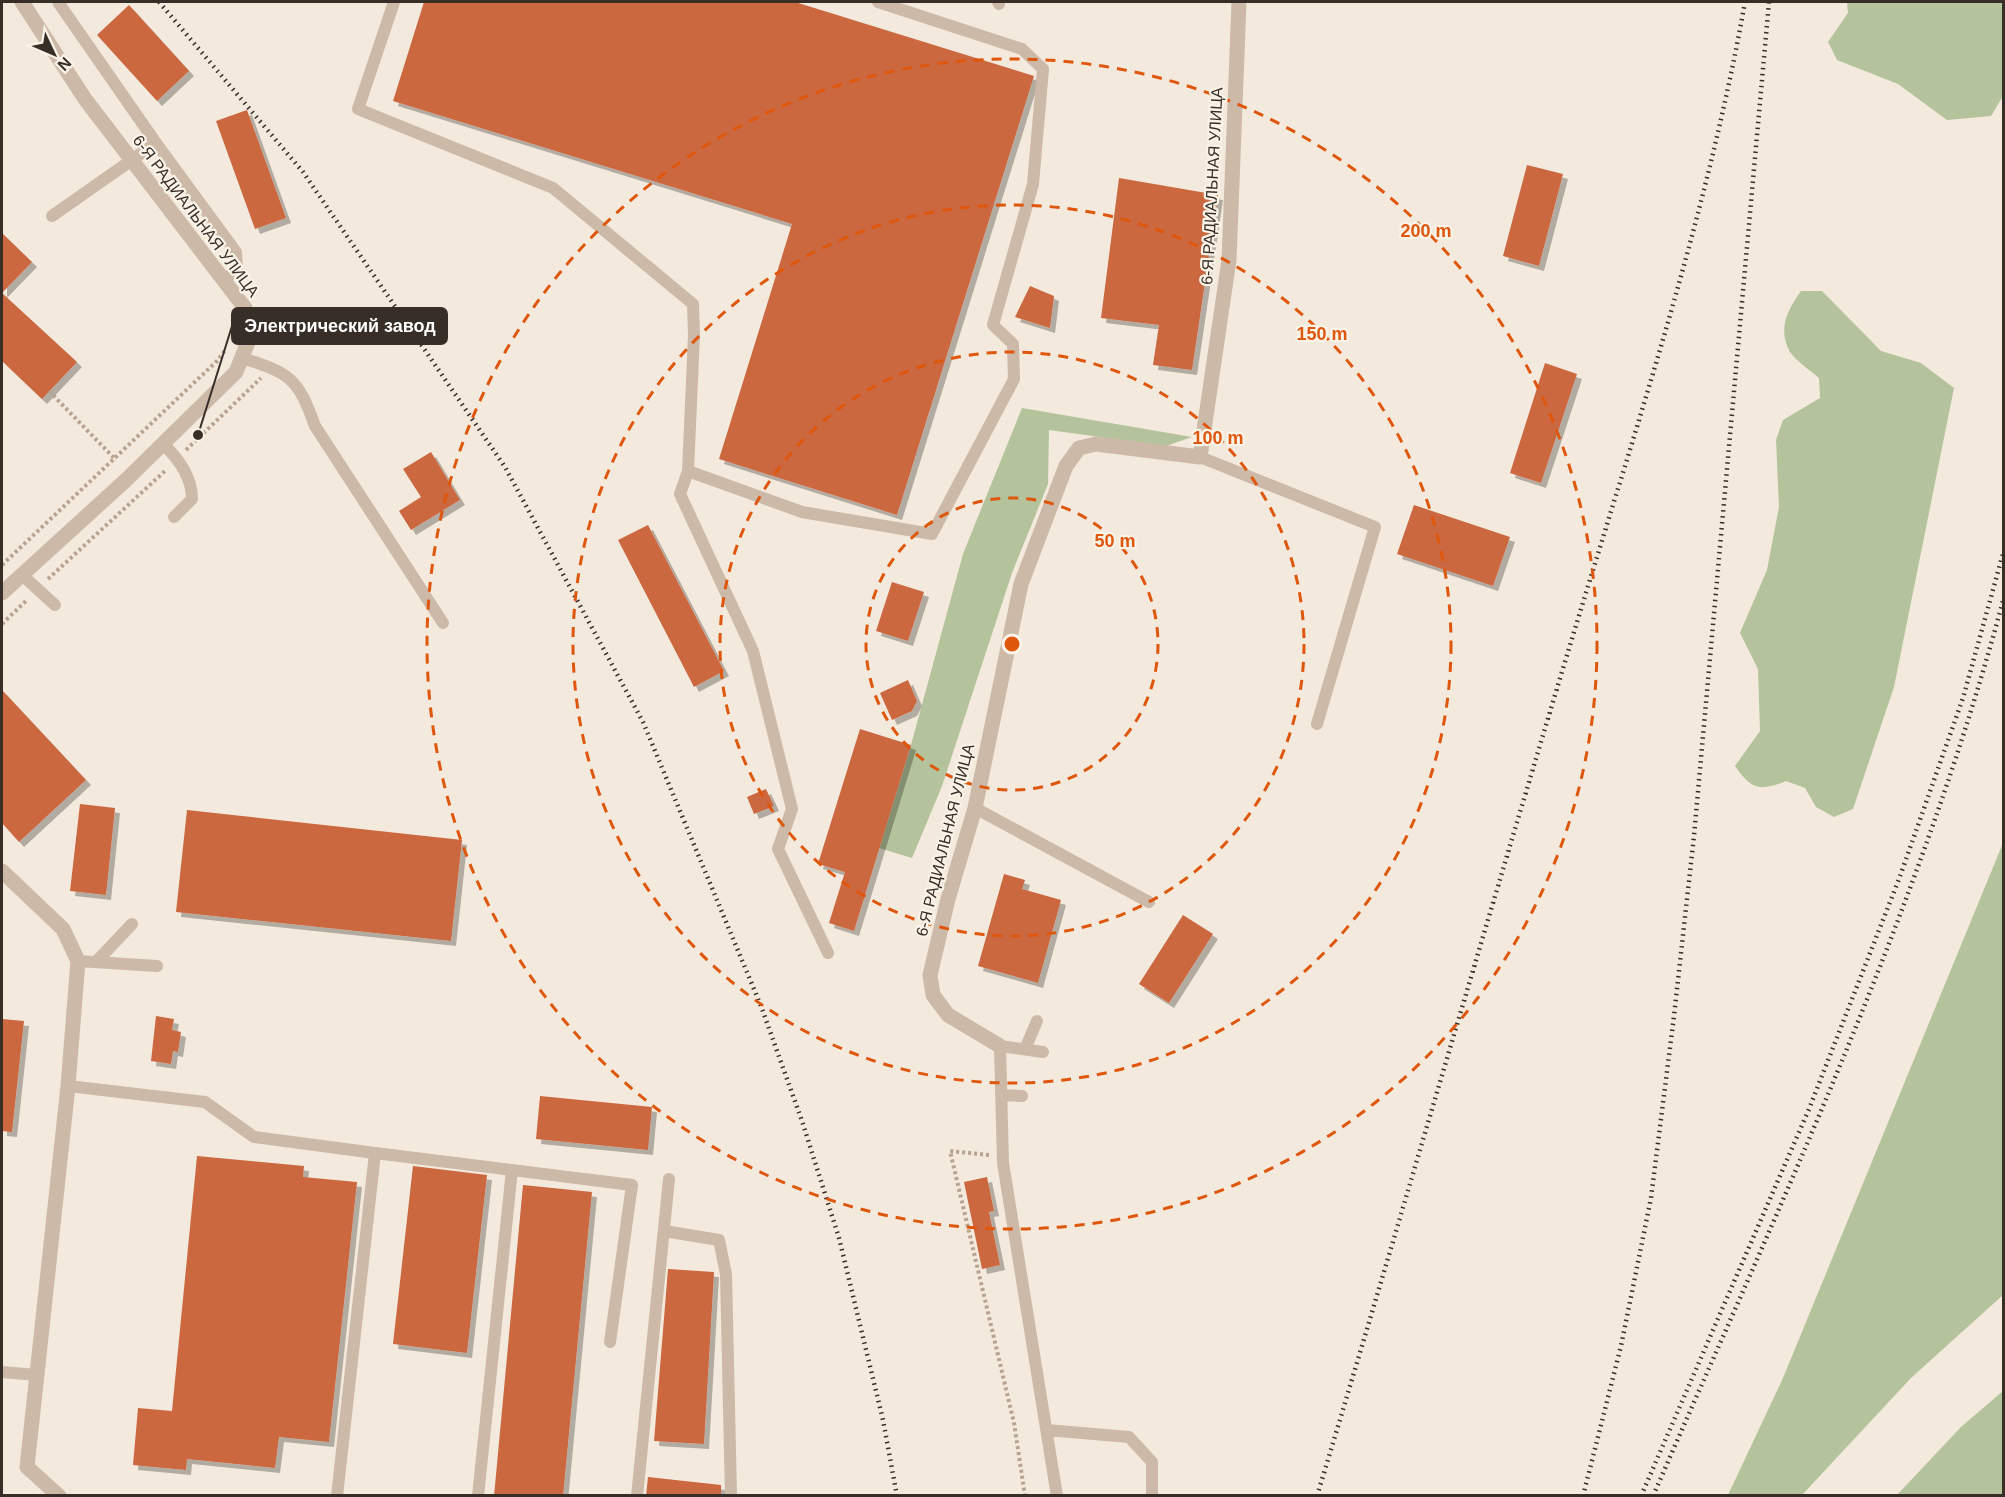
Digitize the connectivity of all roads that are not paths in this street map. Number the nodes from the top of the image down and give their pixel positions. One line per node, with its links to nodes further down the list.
1 (22, 2): 7 (street, 6-Я РАДИАЛЬНАЯ УЛИЦА)
2 (58, 2): 6 (lane)
3 (394, 2): 13 (lane)
4 (878, 2): 13 (lane)
5 (1239, 2): 12 (street, 6-Я РАДИАЛЬНАЯ УЛИЦА)
6 (156, 143): 7 (lane); 9 (lane)
7 (130, 161): 8 (lane); 9 (street, 6-Я РАДИАЛЬНАЯ УЛИЦА)
8 (52, 216)
9 (225, 280): 10 (street, 6-Я РАДИАЛЬНАЯ УЛИЦА)
10 (242, 358): 11 (street, 6-Я РАДИАЛЬНАЯ УЛИЦА); 18 (lane)
11 (163, 444): 14 (lane); 15 (street, 6-Я РАДИАЛЬНАЯ УЛИЦА)
12 (1200, 457): 19 (lane); 20 (street, 6-Я РАДИАЛЬНАЯ УЛИЦА)
13 (688, 471): 24 (lane)
14 (174, 517)
15 (21, 574): 16 (street, 6-Я РАДИАЛЬНАЯ УЛИЦА); 17 (lane)
16 (2, 593)
17 (55, 605)
18 (443, 622)
19 (1317, 724)
20 (975, 808): 22 (lane); 29 (street, 6-Я РАДИАЛЬНАЯ УЛИЦА)
21 (2, 870): 25 (street)
22 (1149, 903)
23 (132, 924): 26 (lane)
24 (828, 952)
25 (78, 961): 26 (lane); 32 (street)
26 (96, 962): 27 (lane)
27 (157, 966)
28 (1036, 1021): 30 (lane)
29 (1000, 1046): 30 (lane); 33 (lane)
30 (1024, 1050): 31 (lane)
31 (1043, 1052)
32 (68, 1086): 35 (lane); 41 (street)
33 (1001, 1095): 34 (lane); 42 (lane)
34 (1022, 1096)
35 (375, 1153): 36 (lane); 44 (lane)
36 (512, 1170): 39 (lane); 45 (lane)
37 (669, 1179): 38 (lane)
38 (664, 1231): 46 (lane); 47 (lane)
39 (610, 1342)
40 (2, 1372): 41 (lane)
41 (37, 1375): 43 (street)
42 (1047, 1430): 48 (lane); 49 (lane)
43 (59, 1496)
44 (337, 1496)
45 (478, 1496)
46 (637, 1496)
47 (731, 1496)
48 (1057, 1496)
49 (1152, 1496)

